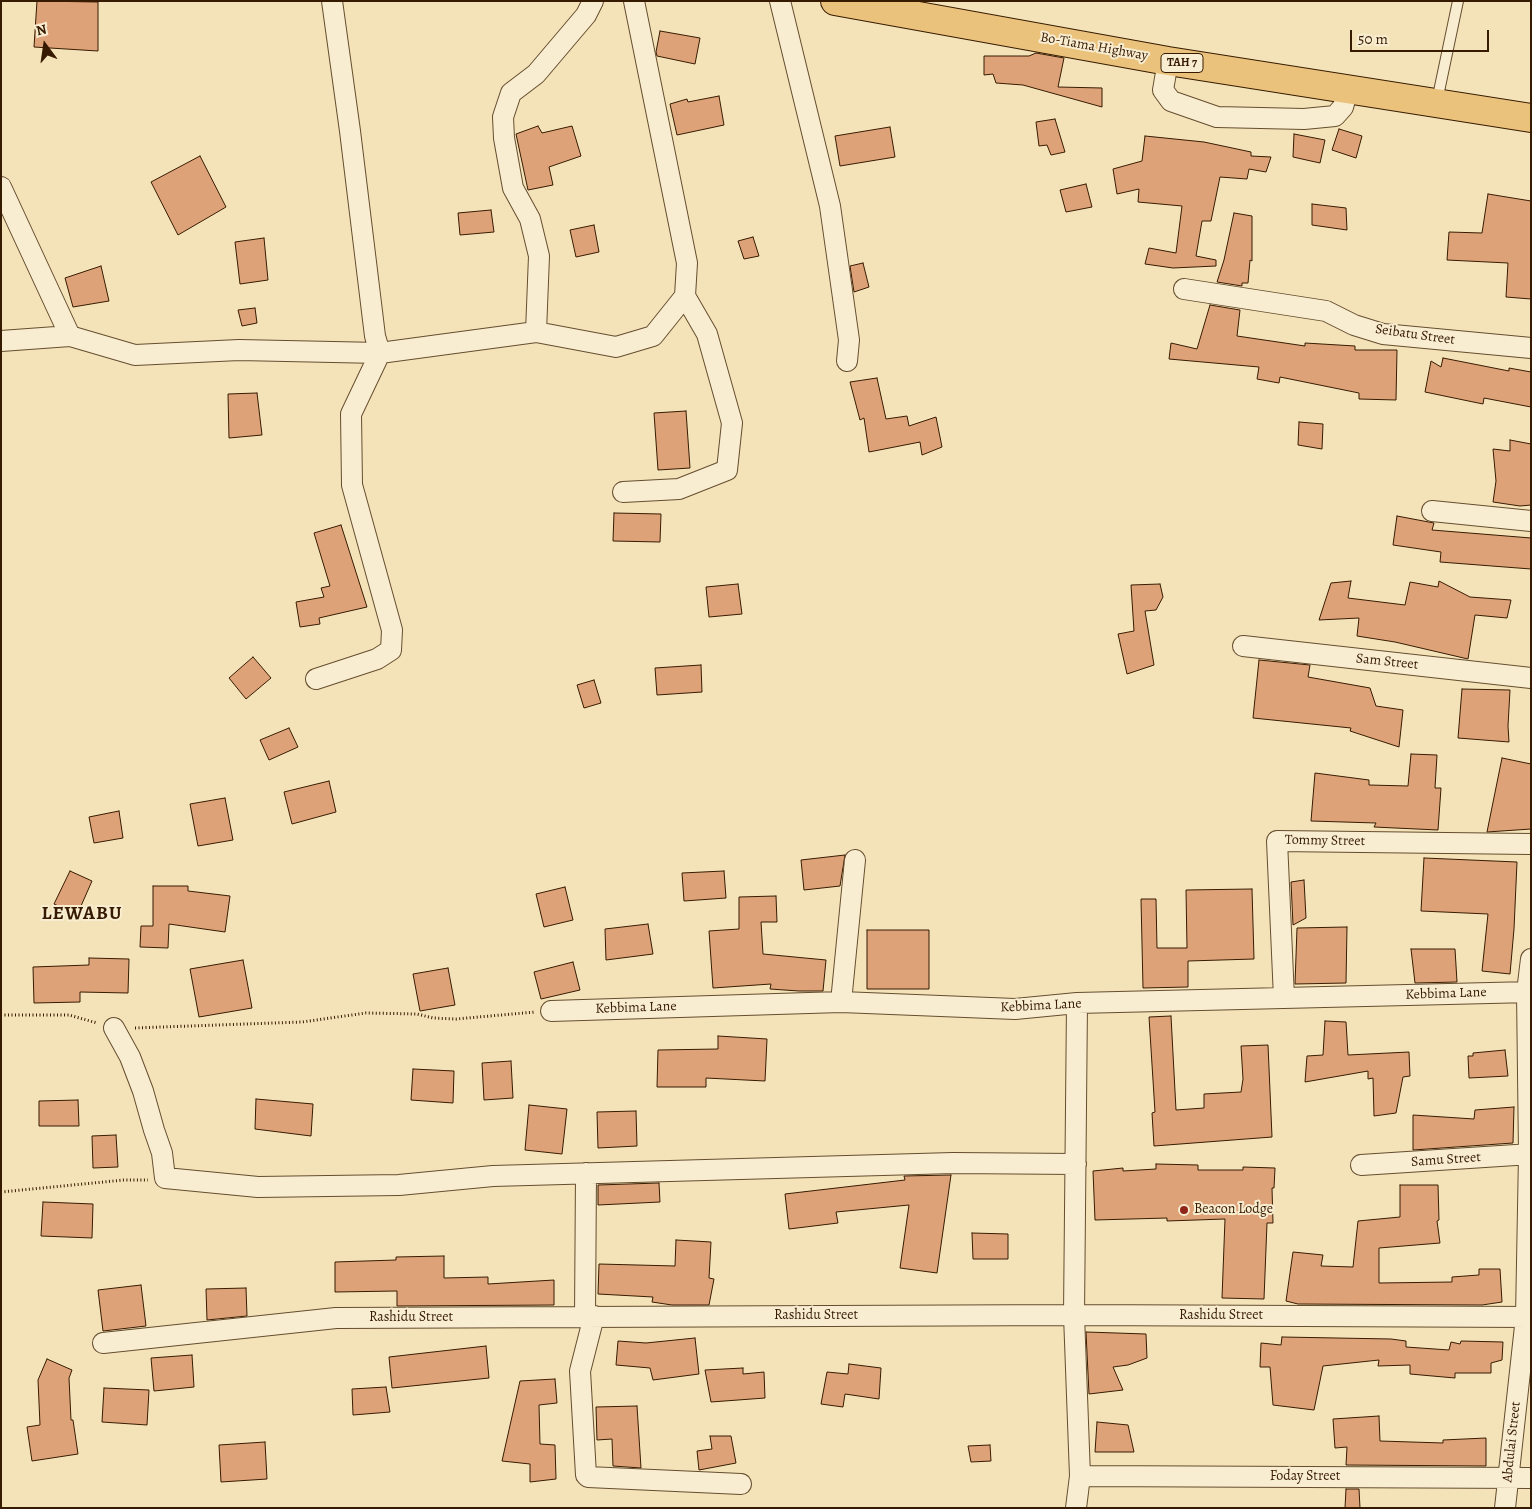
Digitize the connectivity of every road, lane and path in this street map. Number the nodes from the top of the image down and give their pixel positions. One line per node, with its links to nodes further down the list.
1 (332, 1): 18 (street)
2 (593, 1): 14 (street)
3 (634, 1): 13 (street)
4 (780, 1): 19 (street)
5 (835, 1): 7 (highway, Bo-Tiama Highway / TAH 7)
6 (1458, 1): 9 (lane)
7 (1168, 61): 8 (highway, Bo-Tiama Highway / TAH 7); 8 (street)
8 (1348, 89): 9 (highway, Bo-Tiama Highway / TAH 7)
9 (1437, 102): 10 (highway, Bo-Tiama Highway / TAH 7)
10 (1531, 118)
11 (1, 187): 15 (street)
12 (1184, 288): 17 (street, Seibatu Street)
13 (684, 296): 14 (street); 20 (street)
14 (536, 332): 18 (street)
15 (70, 336): 16 (street); 18 (street)
16 (1, 341)
17 (1531, 348)
18 (380, 353): 25 (street)
19 (847, 361)
20 (623, 492)
21 (1432, 511): 22 (street)
22 (1531, 521)
23 (1243, 646): 24 (street, Sam Street)
24 (1531, 678)
25 (316, 679)
26 (1531, 844): 30 (street, Tommy Street)
27 (855, 860): 31 (street)
28 (1531, 959): 29 (street, Abdulai Street)
29 (1529, 992): 30 (street, Kebbima Lane); 36 (street, Abdulai Street)
30 (1284, 998): 32 (street, Kebbima Lane)
31 (841, 1002): 32 (street, Kebbima Lane); 33 (street, Kebbima Lane)
32 (1077, 1003): 37 (street)
33 (552, 1011): 35 (path)
34 (1, 1015): 35 (path)
35 (114, 1028): 40 (street)
36 (1530, 1154): 38 (street, Samu Street); 44 (street, Abdulai Street)
37 (1076, 1164): 39 (street); 42 (street)
38 (1361, 1165)
39 (586, 1173): 40 (street); 43 (street)
40 (165, 1178): 41 (path)
41 (1, 1192)
42 (1074, 1315): 43 (street, Rashidu Street); 44 (street, Rashidu Street); 46 (street)
43 (590, 1317): 45 (street, Rashidu Street); 49 (street)
44 (1528, 1317): 47 (street, Abdulai Street)
45 (102, 1343)
46 (1080, 1476): 47 (street, Foday Street); 50 (street)
47 (1508, 1478): 48 (street, Foday Street); 51 (street, Abdulai Street)
48 (1531, 1478)
49 (741, 1484)
50 (1076, 1508)
51 (1505, 1508)

